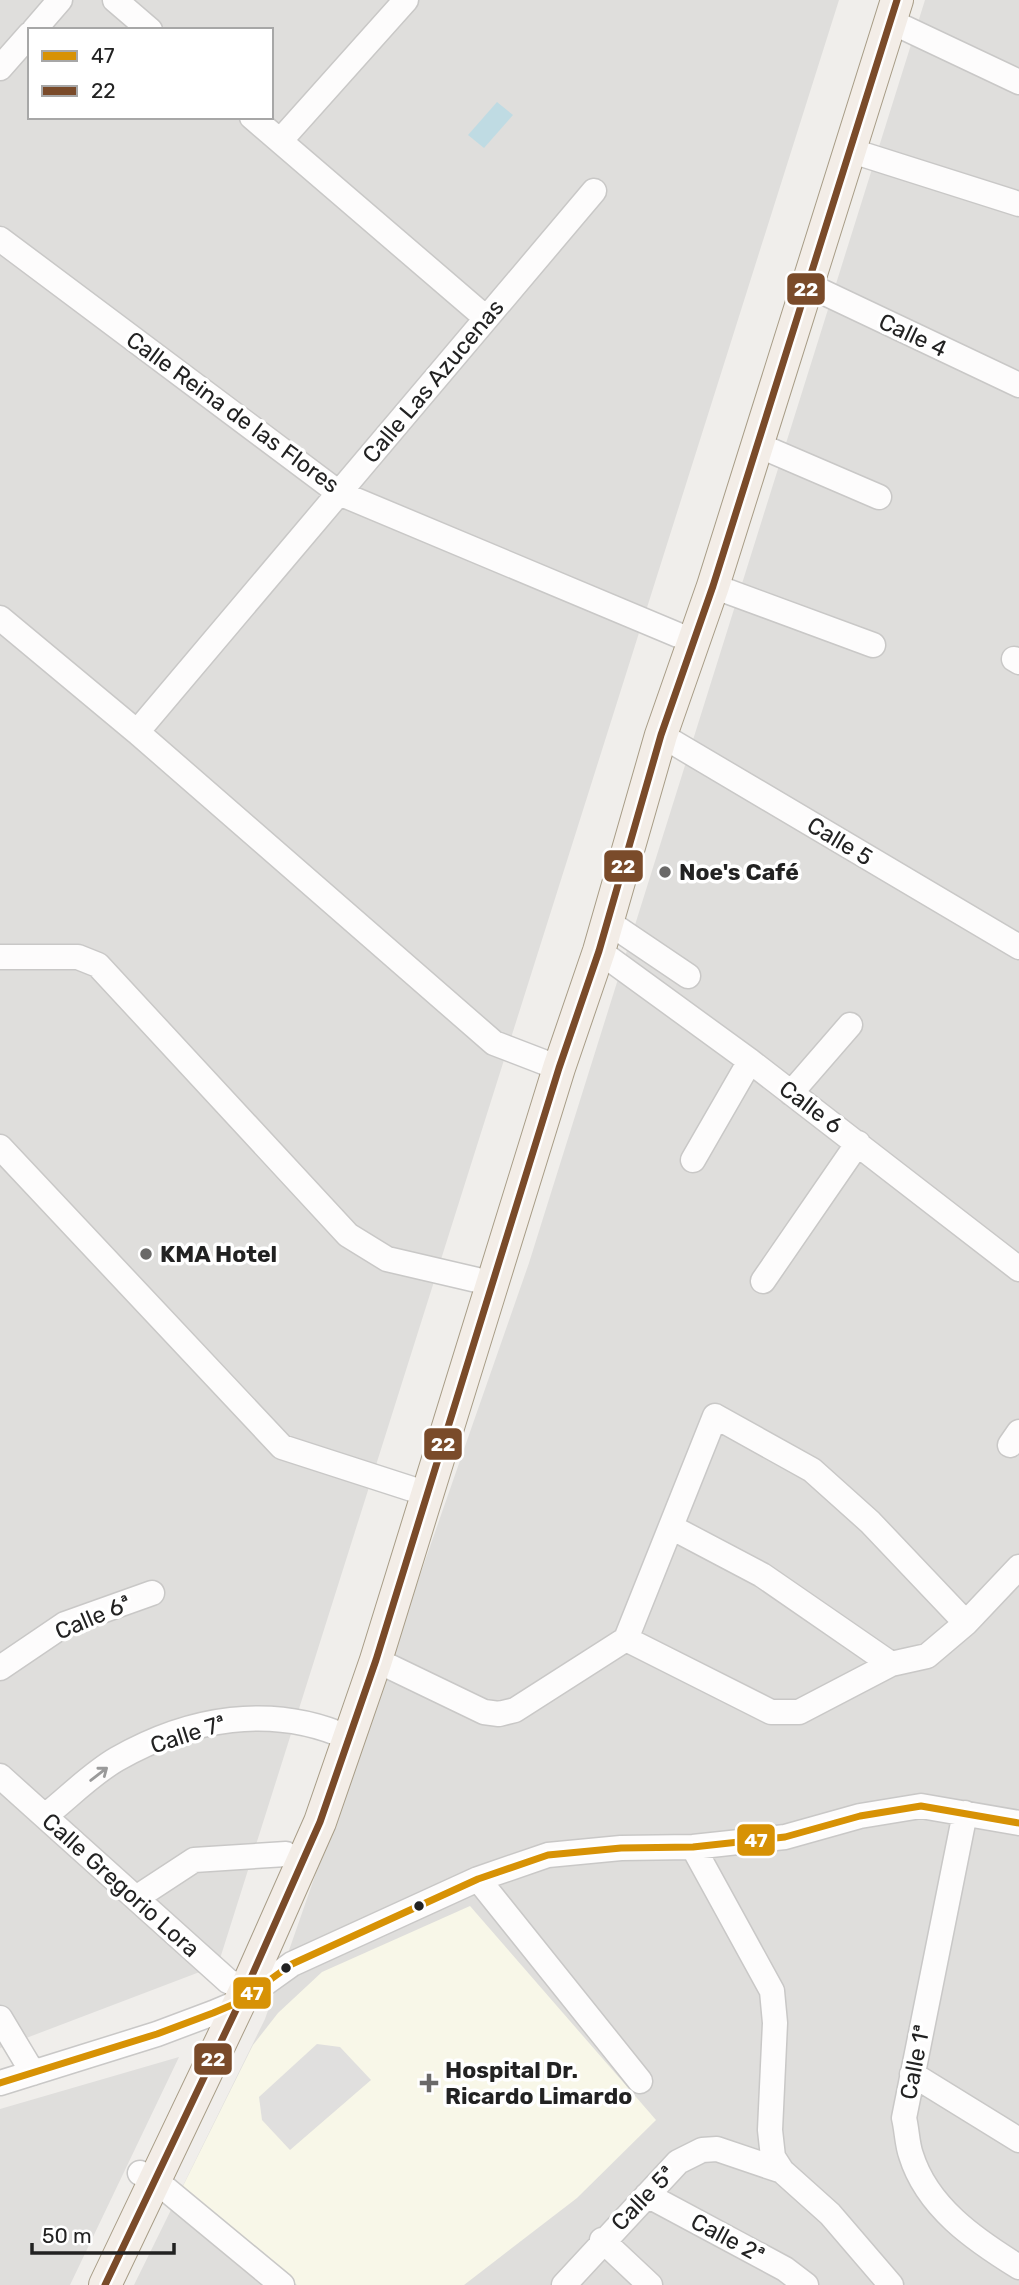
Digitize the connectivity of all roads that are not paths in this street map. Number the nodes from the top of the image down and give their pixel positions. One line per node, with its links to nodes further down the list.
1 (60, 0): 5 (street)
2 (115, 0): 6 (street)
3 (406, 0): 11 (street)
4 (888, 7): 9 (street); 12 (main road); 24 (main road)
5 (36, 28)
6 (148, 28)
7 (28, 36): 8 (street)
8 (0, 68)
9 (1019, 82)
10 (254, 119): 11 (street)
11 (280, 141): 17 (street)
12 (849, 150): 14 (street); 16 (main road)
13 (594, 191): 17 (street, Calle Las Azucenas)
14 (1019, 204)
15 (0, 239): 20 (street, Calle Reina de las Flores)
16 (808, 285): 18 (street, Calle 4); 19 (main road)
17 (486, 318): 20 (street, Calle Las Azucenas)
18 (1019, 385)
19 (758, 445): 21 (street); 22 (main road)
20 (339, 493): 24 (street, Calle Reina de las Flores); 26 (street, Calle Las Azucenas)
21 (879, 497)
22 (713, 586): 25 (street); 27 (main road)
23 (0, 618): 26 (street)
24 (678, 635): 34 (main road)
25 (873, 645)
26 (137, 732): 34 (street)
27 (661, 735): 28 (main road); 29 (street, Calle 5)
28 (603, 937): 31 (street); 33 (street, Calle 6); 34 (main road)
29 (1019, 947)
30 (0, 957): 40 (street)
31 (688, 976)
32 (850, 1025): 35 (street)
33 (750, 1061): 35 (street, Calle 6); 38 (street)
34 (550, 1065): 40 (main road); 48 (main road)
35 (792, 1093): 36 (street, Calle 6)
36 (858, 1143): 39 (street, Calle 6); 41 (street)
37 (0, 1147): 42 (street)
38 (693, 1160)
39 (1014, 1256)
40 (477, 1280): 42 (main road)
41 (763, 1281)
42 (412, 1489): 51 (main road)
43 (671, 1527): 46 (street); 47 (street); 49 (street)
44 (1019, 1567): 46 (street)
45 (152, 1593): 50 (street, Calle 6ª)
46 (966, 1623): 49 (street)
47 (626, 1639): 48 (street); 49 (street)
48 (376, 1660): 51 (main road)
49 (891, 1664)
50 (0, 1668)
51 (341, 1734): 54 (street, Calle 7ª, one-way to 51); 57 (main road); 60 (main road)
52 (0, 1776): 54 (street, Calle Gregorio Lora)
53 (965, 1813): 55 (street); 56 (street); 63 (street, Calle 1ª)
54 (45, 1816): 59 (street, Calle Gregorio Lora)
55 (1019, 1823)
56 (694, 1847): 58 (street); 68 (street)
57 (286, 1854): 59 (street); 60 (main road)
58 (478, 1879): 60 (street); 64 (street)
59 (136, 1898): 60 (street, Calle Gregorio Lora)
60 (231, 1996): 62 (street); 67 (main road)
61 (0, 2018): 62 (street)
62 (33, 2073): 65 (street)
63 (912, 2074): 66 (street); 71 (street, Calle 1ª)
64 (640, 2081)
65 (0, 2083)
66 (1019, 2140)
67 (154, 2163): 72 (main road); 73 (main road); 74 (street)
68 (782, 2171): 69 (street, Calle 5ª); 78 (street)
69 (647, 2195): 70 (street, Calle 5ª); 77 (street, Calle 2ª)
70 (602, 2240): 75 (street, Calle 5ª); 76 (street)
71 (1019, 2267)
72 (86, 2285)
73 (105, 2285)
74 (282, 2285)
75 (564, 2285)
76 (650, 2285)
77 (806, 2285)
78 (891, 2285)

